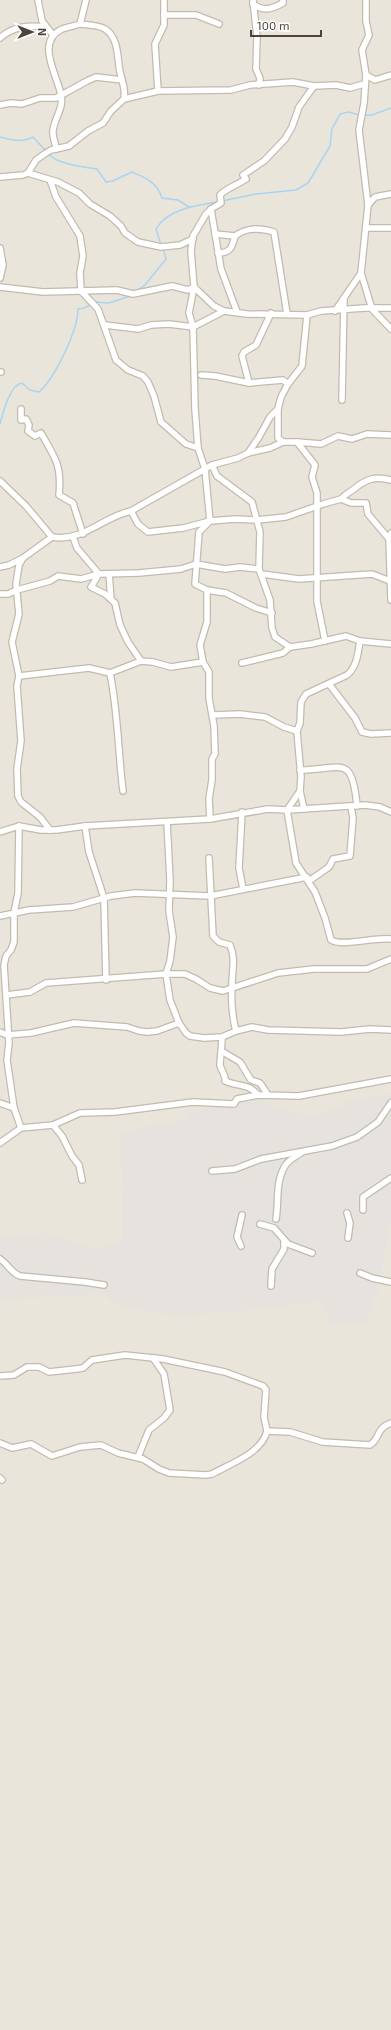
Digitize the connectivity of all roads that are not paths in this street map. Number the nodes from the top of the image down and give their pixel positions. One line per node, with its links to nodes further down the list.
1 (38, 0): 10 (street)
2 (86, 0): 8 (street)
3 (164, 0): 7 (street)
4 (283, 0): 6 (street)
5 (366, 0): 13 (street)
6 (253, 2): 17 (street)
7 (164, 14): 9 (street); 20 (street)
8 (80, 24): 11 (street); 15 (street)
9 (219, 24)
10 (46, 26): 11 (street); 12 (street)
11 (53, 35): 21 (street)
12 (0, 38)
13 (366, 75): 14 (street); 16 (street)
14 (391, 75)
15 (122, 80): 19 (street); 21 (street)
16 (364, 84): 18 (street); 30 (street)
17 (259, 85): 18 (street); 20 (street)
18 (314, 86): 31 (street)
19 (125, 91): 22 (street); 23 (street)
20 (158, 91): 22 (street)
21 (61, 97): 24 (street); 25 (street)
22 (132, 97): 23 (street)
23 (124, 99): 25 (street)
24 (0, 105)
25 (51, 151): 26 (street)
26 (28, 173): 27 (street); 28 (street)
27 (0, 177)
28 (50, 180): 36 (street); 43 (street)
29 (391, 194): 30 (street)
30 (368, 205): 32 (street)
31 (211, 209): 34 (street); 36 (street)
32 (367, 228): 33 (street); 39 (street)
33 (391, 228)
34 (215, 234): 35 (street); 38 (street)
35 (235, 236): 38 (street); 52 (street)
36 (193, 239): 42 (street)
37 (0, 248): 40 (street)
38 (218, 254): 50 (street)
39 (362, 273): 44 (street); 46 (street)
40 (0, 278)
41 (0, 287): 43 (street)
42 (194, 287): 43 (street); 48 (street); 55 (street)
43 (81, 291): 54 (street)
44 (344, 298): 47 (street); 49 (street)
45 (391, 308): 46 (street)
46 (372, 309): 47 (street); 56 (street)
47 (343, 310): 49 (street); 60 (street)
48 (224, 311): 50 (street); 55 (street)
49 (335, 311): 53 (street)
50 (237, 312): 51 (street)
51 (271, 314): 52 (street); 58 (street)
52 (287, 314): 53 (street)
53 (308, 315): 59 (street)
54 (105, 325): 55 (street); 66 (street)
55 (193, 327): 66 (street)
56 (391, 329)
57 (201, 375): 58 (street)
58 (249, 383): 59 (street)
59 (288, 384): 62 (street)
60 (342, 400)
61 (21, 409): 78 (street)
62 (278, 409): 64 (street); 67 (street)
63 (391, 434): 65 (street)
64 (283, 442): 65 (street); 67 (street)
65 (297, 442): 73 (street)
66 (198, 448): 69 (street)
67 (248, 453): 68 (street)
68 (212, 465): 69 (street); 75 (street)
69 (205, 469): 74 (street); 76 (street)
70 (391, 480): 72 (street)
71 (0, 481): 79 (street)
72 (341, 499): 73 (street); 81 (street)
73 (316, 506): 75 (street); 89 (street)
74 (131, 511): 76 (street); 78 (street)
75 (257, 520): 76 (street); 86 (street)
76 (210, 521): 84 (street)
77 (391, 532): 81 (street)
78 (83, 534): 80 (street)
79 (52, 537): 80 (street); 83 (street)
80 (72, 537): 87 (street)
81 (389, 539): 82 (street)
82 (391, 556): 90 (street)
83 (23, 558): 85 (street); 91 (street)
84 (196, 564): 86 (street); 88 (street); 92 (street)
85 (0, 567)
86 (260, 572): 89 (street); 96 (street)
87 (99, 574): 88 (street); 91 (street); 94 (street)
88 (109, 574): 94 (street)
89 (316, 579): 90 (street); 97 (street)
90 (390, 581): 95 (street)
91 (17, 590): 93 (street); 105 (street)
92 (207, 590): 96 (street); 102 (street)
93 (0, 594)
94 (111, 599): 101 (street)
95 (391, 600)
96 (272, 613): 100 (street)
97 (325, 641): 98 (street); 100 (street)
98 (360, 641): 99 (street); 106 (street)
99 (391, 644)
100 (290, 647): 103 (street)
101 (141, 661): 102 (street); 104 (street)
102 (203, 662): 107 (street)
103 (242, 663)
104 (110, 672): 105 (street); 112 (street)
105 (19, 676): 122 (street)
106 (329, 684): 108 (street); 109 (street)
107 (213, 715): 108 (street); 118 (street)
108 (297, 731): 110 (street)
109 (391, 733)
110 (300, 770): 111 (street); 113 (street)
111 (300, 790): 114 (street); 115 (street)
112 (123, 791)
113 (354, 807): 114 (street); 117 (street); 125 (street)
114 (304, 809): 115 (street)
115 (287, 810): 116 (street); 125 (street)
116 (242, 812): 118 (street); 126 (street)
117 (391, 812)
118 (210, 819): 119 (street)
119 (167, 822): 121 (street); 127 (street)
120 (18, 826): 122 (street); 123 (street); 130 (street)
121 (85, 826): 122 (street); 129 (street)
122 (50, 830)
123 (0, 832)
124 (210, 858): 128 (street)
125 (308, 879): 126 (street); 132 (street)
126 (243, 889): 128 (street)
127 (170, 894): 128 (street); 129 (street); 134 (street)
128 (210, 896): 136 (street)
129 (104, 898): 130 (street); 135 (street)
130 (14, 913): 131 (street); 137 (street)
131 (0, 916)
132 (391, 939)
133 (391, 959): 136 (street)
134 (166, 974): 135 (street); 136 (street); 138 (street)
135 (106, 980): 137 (street)
136 (232, 987): 142 (street)
137 (7, 995): 139 (street)
138 (179, 1023): 143 (street); 144 (street)
139 (7, 1025): 141 (street); 143 (street)
140 (391, 1030): 142 (street)
141 (0, 1031): 143 (street)
142 (236, 1031): 144 (street)
143 (7, 1035): 151 (street)
144 (222, 1037): 145 (street)
145 (222, 1052): 147 (street); 148 (street)
146 (391, 1079): 148 (street)
147 (258, 1095): 148 (street); 152 (street)
148 (268, 1095)
149 (0, 1103): 151 (street)
150 (391, 1103): 155 (street)
151 (14, 1108): 153 (street)
152 (53, 1125): 153 (street); 158 (street)
153 (21, 1128): 154 (street)
154 (0, 1143)
155 (302, 1152): 156 (street); 162 (street)
156 (212, 1171)
157 (391, 1178): 159 (street)
158 (82, 1180)
159 (363, 1210)
160 (348, 1213): 164 (street)
161 (242, 1215): 166 (street)
162 (276, 1219)
163 (260, 1224): 165 (street)
164 (348, 1238)
165 (284, 1240): 167 (street); 172 (street)
166 (241, 1246)
167 (312, 1253)
168 (0, 1259): 171 (street)
169 (360, 1273): 170 (street)
170 (391, 1282)
171 (104, 1285)
172 (271, 1286)
173 (154, 1358): 174 (street); 176 (street); 178 (street)
174 (0, 1376)
175 (391, 1423): 176 (street)
176 (267, 1431): 178 (street)
177 (0, 1443): 178 (street)
178 (138, 1457)

